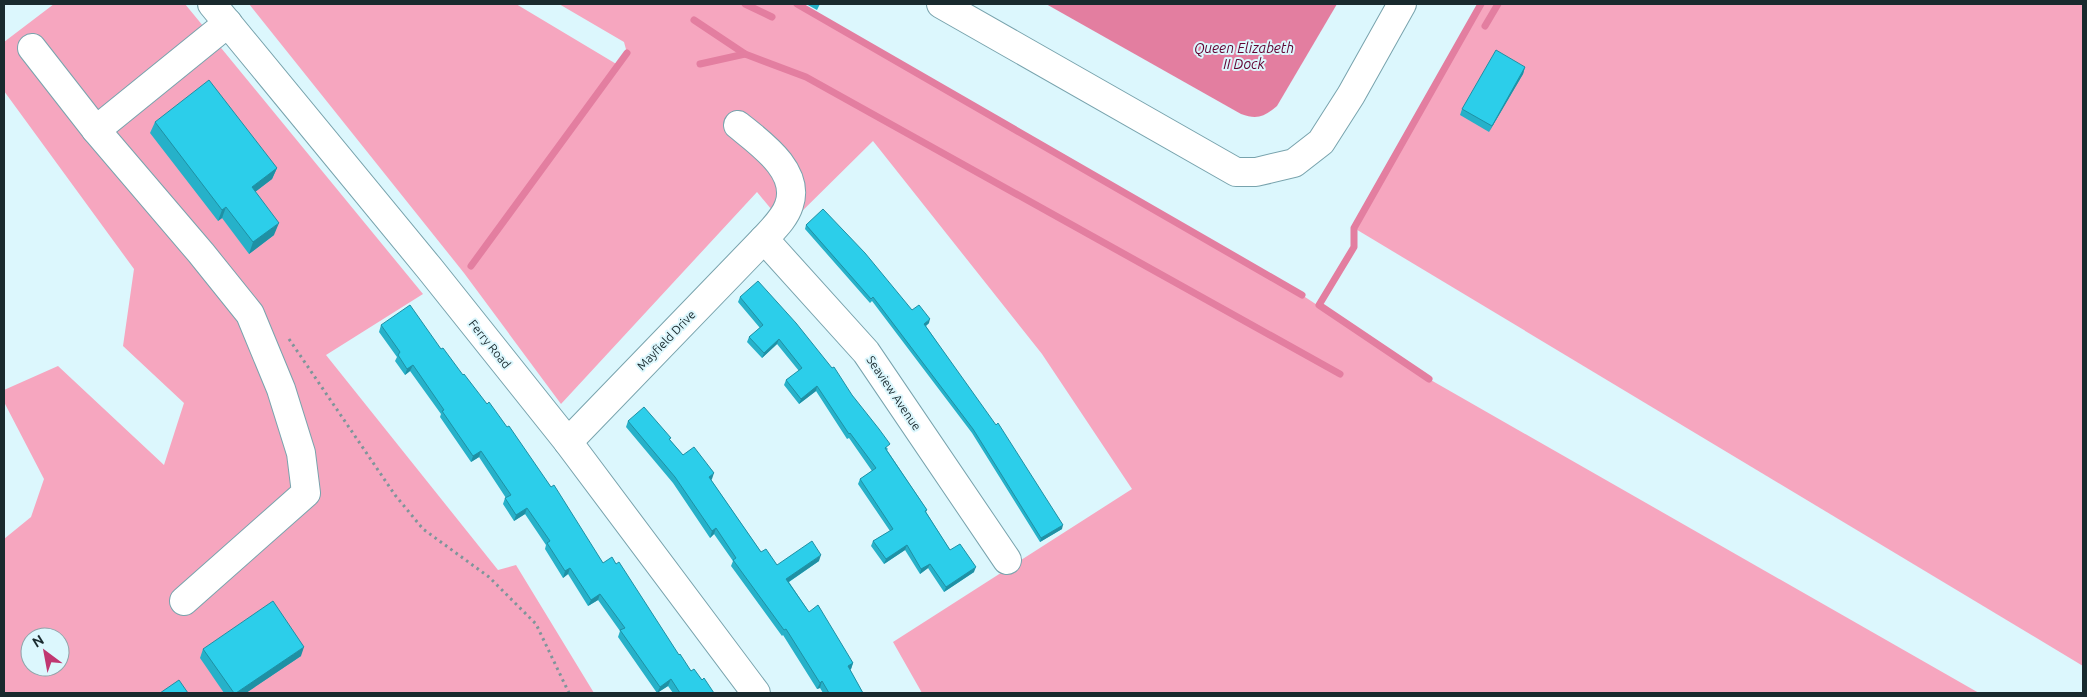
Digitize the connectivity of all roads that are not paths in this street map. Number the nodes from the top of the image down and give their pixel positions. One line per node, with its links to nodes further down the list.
1 (941, 4): 2 (street)
2 (1402, 4)
3 (220, 13): 6 (street); 8 (street, Ferry Road)
4 (32, 48): 6 (street)
5 (738, 125): 7 (street, Mayfield Drive)
6 (96, 130): 10 (street)
7 (764, 239): 8 (street, Mayfield Drive); 9 (street, Seaview Avenue)
8 (568, 442): 11 (street, Ferry Road)
9 (1007, 560)
10 (184, 601)
11 (756, 693)

